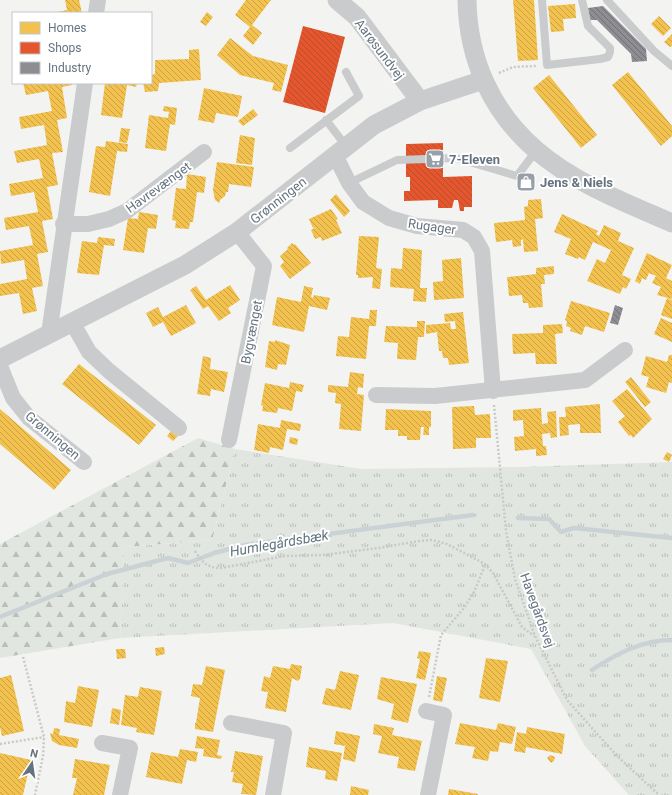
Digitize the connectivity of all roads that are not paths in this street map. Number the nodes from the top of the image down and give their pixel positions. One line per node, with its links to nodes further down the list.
1 (98, 0): 7 (street)
2 (336, 0): 12 (street, Aarøsundvej)
3 (467, 0): 10 (street)
4 (542, 0): 5 (lane)
5 (582, 0)
6 (607, 0): 8 (lane)
7 (96, 12)
8 (672, 66)
9 (346, 72): 13 (lane)
10 (483, 80): 12 (street, Grønningen); 15 (street)
11 (85, 84): 20 (street)
12 (420, 101): 16 (street, Grønningen)
13 (326, 120): 14 (lane); 16 (lane)
14 (290, 148)
15 (536, 150): 18 (lane); 19 (street)
16 (340, 151): 18 (street, Rugager); 21 (street, Grønningen)
17 (204, 152): 20 (street, Havrevænget)
18 (349, 183): 27 (street, Rugager)
19 (672, 223)
20 (64, 224): 23 (street)
21 (237, 232): 22 (street, Grønningen); 30 (street, Bygvænget)
22 (72, 322): 23 (street, Grønningen); 29 (street)
23 (49, 334): 25 (street, Grønningen)
24 (625, 350): 27 (street)
25 (0, 358)
26 (0, 366): 31 (street, Grønningen)
27 (493, 391): 28 (street)
28 (376, 395)
29 (179, 428)
30 (229, 440)
31 (84, 462)
32 (426, 711): 37 (street)
33 (230, 723): 36 (street)
34 (102, 743): 35 (street)
35 (120, 795)
36 (273, 795)
37 (428, 795)

